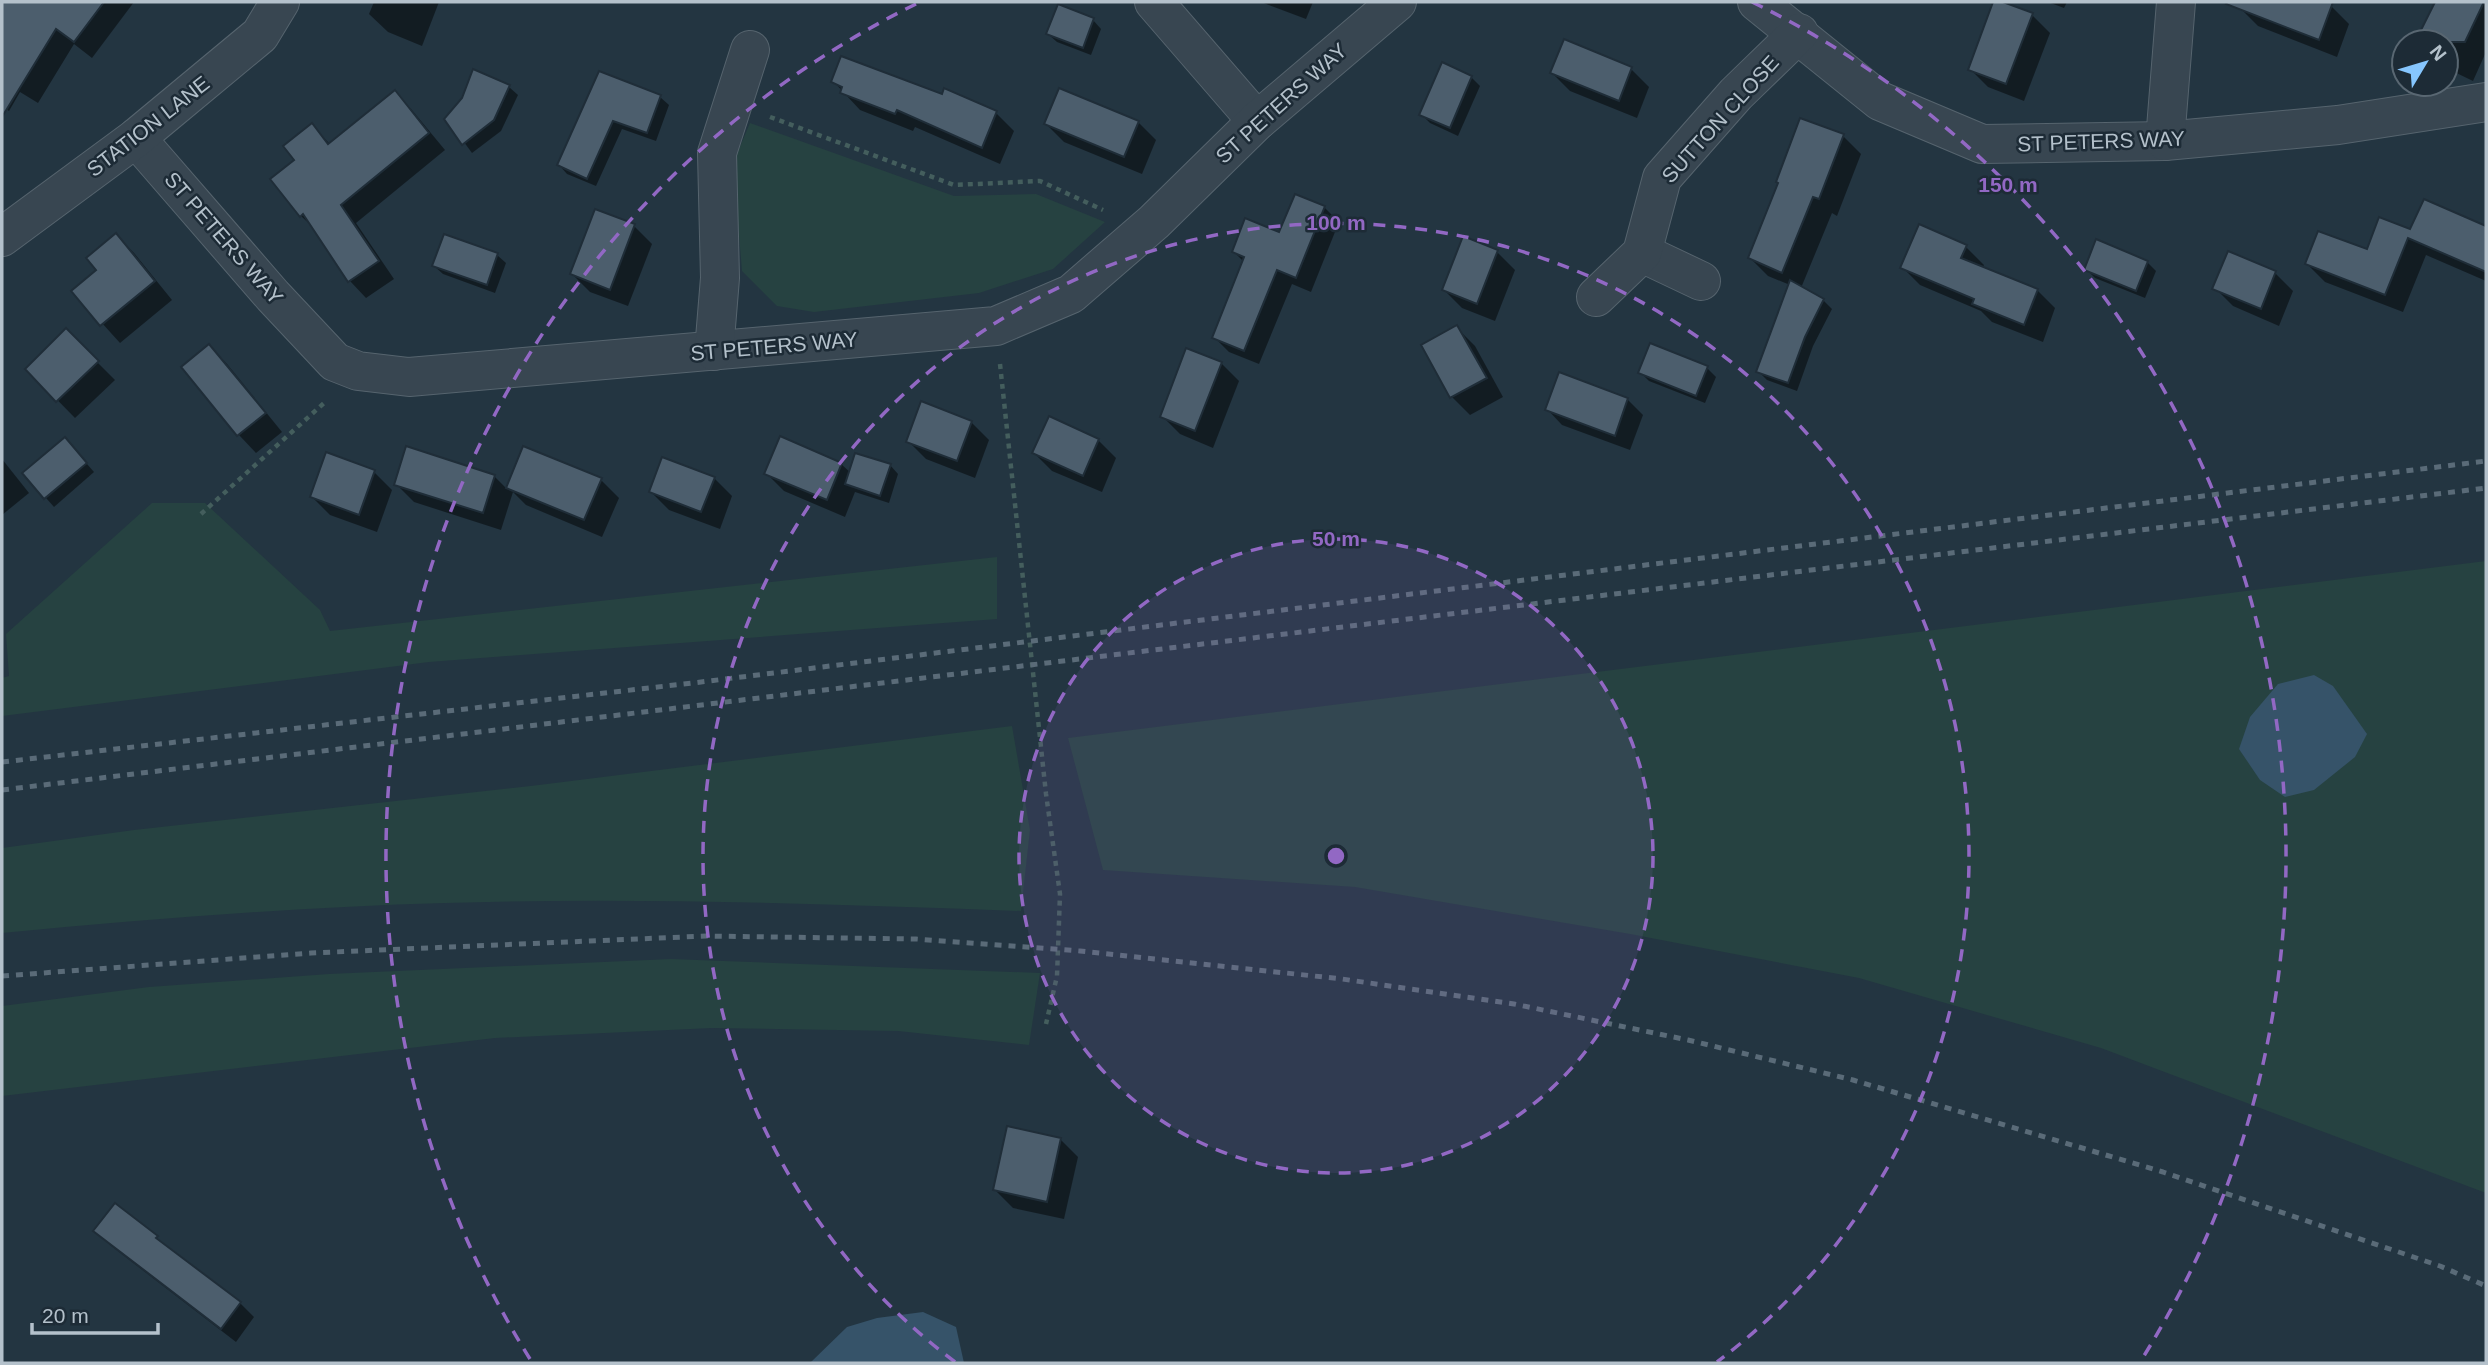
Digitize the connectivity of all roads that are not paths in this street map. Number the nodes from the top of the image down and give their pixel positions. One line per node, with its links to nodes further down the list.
1 (280, 2): 10 (street, STATION LANE)
2 (1154, 2): 9 (street)
3 (1397, 2): 9 (street, ST PETERS WAY)
4 (1757, 2): 6 (street, ST PETERS WAY)
5 (2176, 2): 11 (street)
6 (1799, 33): 11 (street, ST PETERS WAY); 13 (street, SUTTON CLOSE)
7 (750, 50): 16 (street)
8 (2486, 102): 11 (street, ST PETERS WAY)
9 (1257, 121): 16 (street, ST PETERS WAY)
10 (136, 138): 12 (street, STATION LANE); 16 (street, ST PETERS WAY)
11 (2165, 141)
12 (2, 237)
13 (1643, 253): 14 (street); 15 (street)
14 (1701, 281)
15 (1596, 297)
16 (713, 351)

